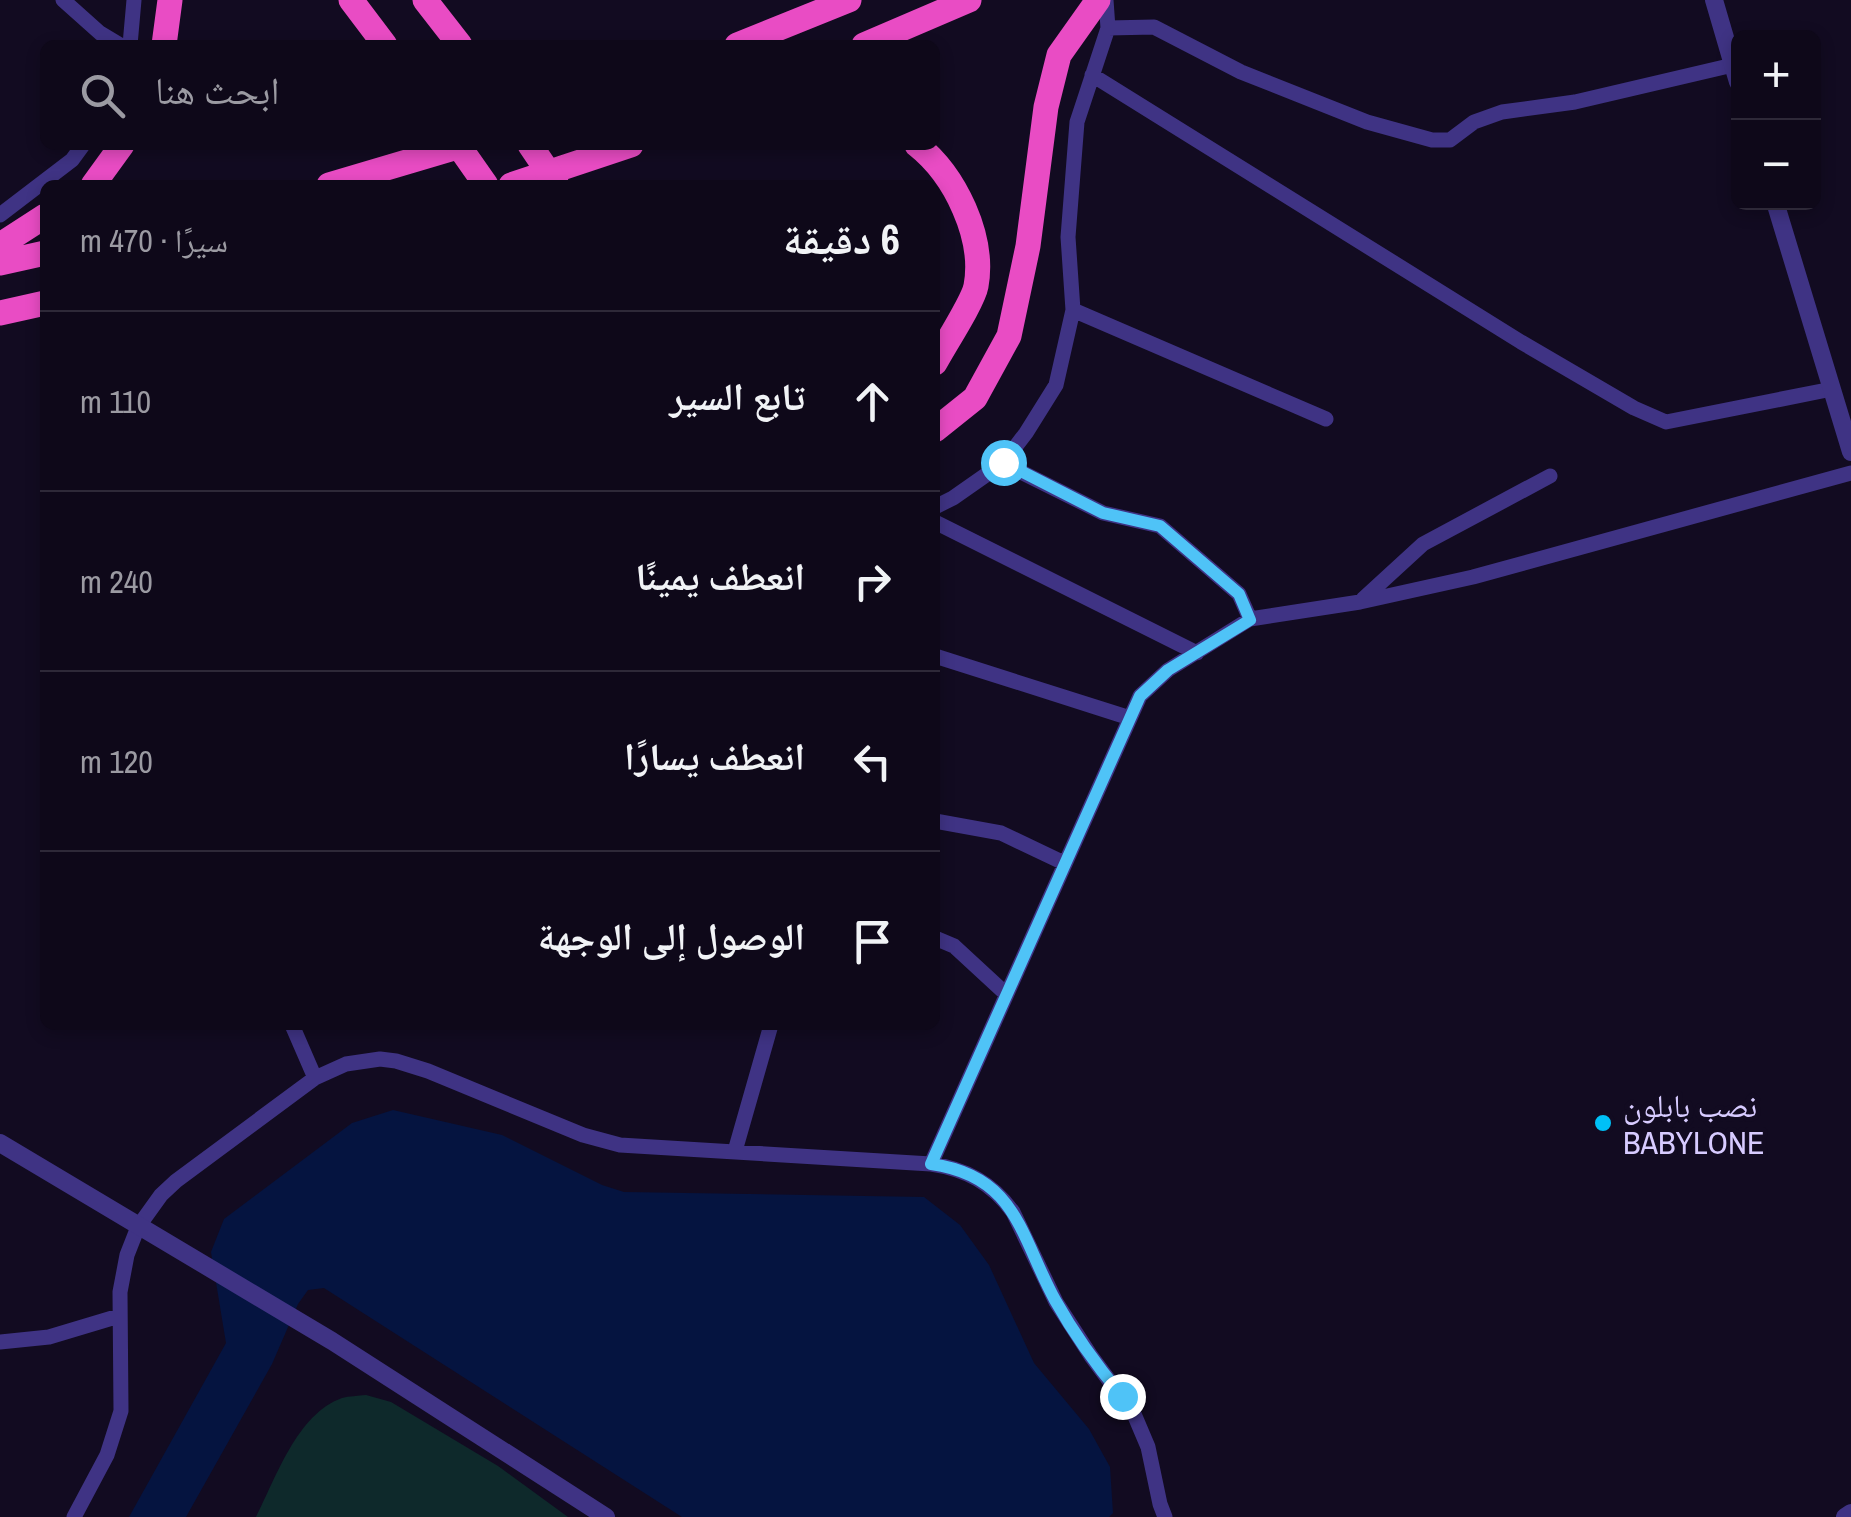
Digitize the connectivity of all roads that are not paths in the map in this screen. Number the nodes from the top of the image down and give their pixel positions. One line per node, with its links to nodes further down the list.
1 (62, 0): 12 (street)
2 (134, 0): 13 (street)
3 (170, 0): 14 (highway)
4 (350, 0): 15 (highway)
5 (425, 0): 16 (highway)
6 (849, 0): 17 (highway)
7 (969, 0): 18 (highway)
8 (1098, 0): 48 (highway)
9 (1106, 0): 11 (street)
10 (1714, 0): 19 (street)
11 (1108, 28): 20 (street); 21 (street)
12 (112, 40)
13 (130, 40)
14 (165, 40)
15 (381, 40)
16 (456, 40)
17 (749, 40)
18 (876, 40)
19 (1731, 57)
20 (1092, 75): 43 (street); 46 (street)
21 (1731, 75)
22 (79, 150): 29 (street)
23 (118, 150): 30 (highway)
24 (444, 150): 31 (highway)
25 (464, 150): 32 (highway, bridge)
26 (533, 150): 34 (highway, bridge)
27 (616, 150): 33 (highway)
28 (924, 150): 45 (highway)
29 (46, 180)
30 (98, 180)
31 (345, 180)
32 (483, 180)
33 (526, 180)
34 (554, 180)
35 (40, 184): 37 (street)
36 (1777, 210): 46 (street)
37 (0, 215)
38 (40, 219): 39 (highway)
39 (0, 244)
40 (40, 254): 41 (highway)
41 (0, 263)
42 (40, 304): 44 (highway)
43 (1073, 310): 47 (street); 50 (street)
44 (0, 313)
45 (940, 355)
46 (1832, 390): 49 (street)
47 (1326, 419)
48 (940, 426)
49 (1851, 452)
50 (1003, 462): 53 (street); 56 (street)
51 (1851, 473): 55 (street)
52 (1550, 476): 55 (street)
53 (940, 505)
54 (940, 525): 57 (street)
55 (1360, 602): 56 (street)
56 (1250, 620): 57 (street)
57 (1196, 653): 59 (street)
58 (940, 658): 59 (street)
59 (1130, 718): 61 (street)
60 (940, 821): 61 (street)
61 (1064, 862): 63 (street)
62 (940, 940): 63 (street)
63 (1006, 994): 69 (street)
64 (294, 1030): 66 (street)
65 (770, 1030): 68 (street)
66 (315, 1078): 68 (street); 70 (street)
67 (0, 1143): 70 (street)
68 (735, 1151): 69 (street)
69 (931, 1164): 76 (street)
70 (138, 1228): 71 (street); 75 (street)
71 (119, 1316): 72 (street); 74 (street)
72 (0, 1342)
73 (1851, 1513): 77 (street)
74 (74, 1517)
75 (606, 1517)
76 (1165, 1517)
77 (1845, 1517)

